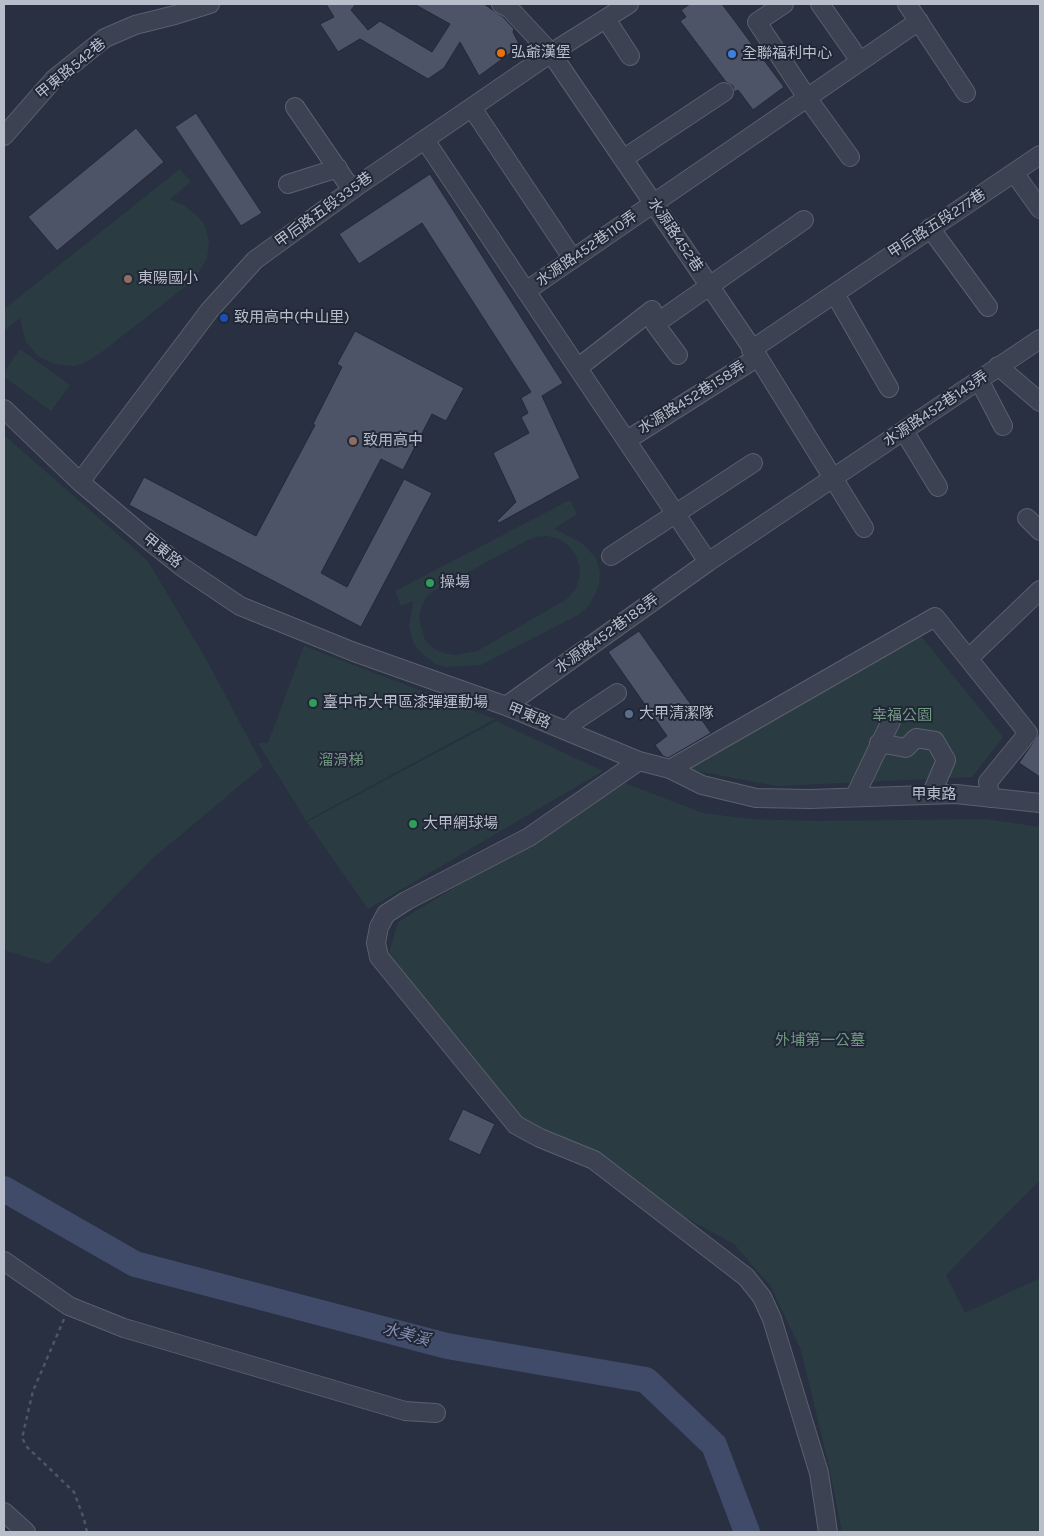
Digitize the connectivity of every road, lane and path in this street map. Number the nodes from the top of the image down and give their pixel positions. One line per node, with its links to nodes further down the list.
1 (210, 4): 17 (street, 甲東路542巷)
2 (501, 4): 9 (street, 水源路452巷)
3 (629, 4): 7 (street, 甲后路五段335巷)
4 (784, 4): 14 (street)
5 (820, 4): 11 (street)
6 (907, 4): 8 (street)
7 (606, 19): 9 (street, 甲后路五段335巷); 10 (street)
8 (919, 22): 11 (street, 水源路452巷110弄); 13 (street)
9 (551, 53): 16 (street, 甲后路五段335巷); 21 (street, 水源路452巷)
10 (630, 56)
11 (860, 61): 14 (street, 水源路452巷110弄)
12 (724, 92): 21 (street)
13 (966, 93)
14 (808, 99): 20 (street); 26 (street, 水源路452巷110弄)
15 (295, 107): 22 (street)
16 (472, 108): 18 (street, 甲后路五段335巷); 30 (street)
17 (4, 136)
18 (425, 140): 25 (street, 甲后路五段335巷); 32 (street)
19 (1040, 155): 23 (street, 甲后路五段277巷)
20 (850, 157)
21 (623, 159): 26 (street, 水源路452巷)
22 (338, 168): 24 (street); 25 (street)
23 (1015, 174): 27 (street); 29 (street, 甲后路五段277巷)
24 (288, 184)
25 (352, 190): 50 (street, 甲后路五段335巷)
26 (653, 203): 30 (street, 水源路452巷110弄); 31 (street, 水源路452巷)
27 (1040, 209)
28 (804, 220): 31 (street)
29 (930, 228): 33 (street, 甲后路五段277巷); 34 (street)
30 (573, 259): 32 (street, 水源路452巷110弄)
31 (709, 285): 37 (street, 水源路452巷); 38 (street)
32 (526, 291): 40 (street, 水源路452巷110弄)
33 (835, 294): 37 (street, 甲后路五段277巷); 42 (street)
34 (988, 307)
35 (652, 310): 40 (street)
36 (1040, 339): 39 (street, 水源路452巷143弄)
37 (754, 353): 47 (street, 水源路452巷158弄); 49 (street, 水源路452巷)
38 (678, 355)
39 (998, 366): 41 (street, 水源路452巷143弄); 43 (street)
40 (579, 367): 47 (street, 水源路452巷158弄)
41 (979, 380): 45 (street); 46 (street, 水源路452巷143弄)
42 (889, 388)
43 (1040, 402)
44 (4, 409): 50 (street, 甲東路)
45 (1003, 426)
46 (904, 431): 49 (street, 水源路452巷143弄); 51 (street)
47 (627, 440): 52 (street, 水源路452巷158弄)
48 (753, 463): 52 (street)
49 (832, 479): 54 (street, 水源路452巷); 57 (street, 水源路452巷188弄)
50 (80, 482): 61 (street, 甲東路)
51 (938, 487)
52 (674, 513): 56 (street); 57 (street)
53 (1027, 518): 55 (street)
54 (864, 528)
55 (1040, 532)
56 (611, 556)
57 (708, 562): 61 (street, 水源路452巷188弄)
58 (1040, 590): 59 (street)
59 (969, 658): 63 (street); 67 (street)
60 (617, 693): 64 (street)
61 (506, 706): 64 (street, 甲東路)
62 (891, 722): 65 (street)
63 (1034, 729): 70 (street)
64 (567, 731): 66 (street, 甲東路)
65 (879, 744): 68 (street); 69 (street)
66 (638, 761): 67 (street, 甲東路); 78 (street)
67 (670, 769): 69 (street, 甲東路)
68 (930, 795): 69 (street, 甲東路); 70 (street, 甲東路)
69 (855, 796)
70 (990, 798): 71 (street, 甲東路)
71 (1040, 803)
72 (4, 1261): 73 (street)
73 (70, 1306): 74 (street); 77 (path)
74 (436, 1414)
75 (4, 1512): 76 (street)
76 (26, 1532)
77 (87, 1532)
78 (828, 1532)

